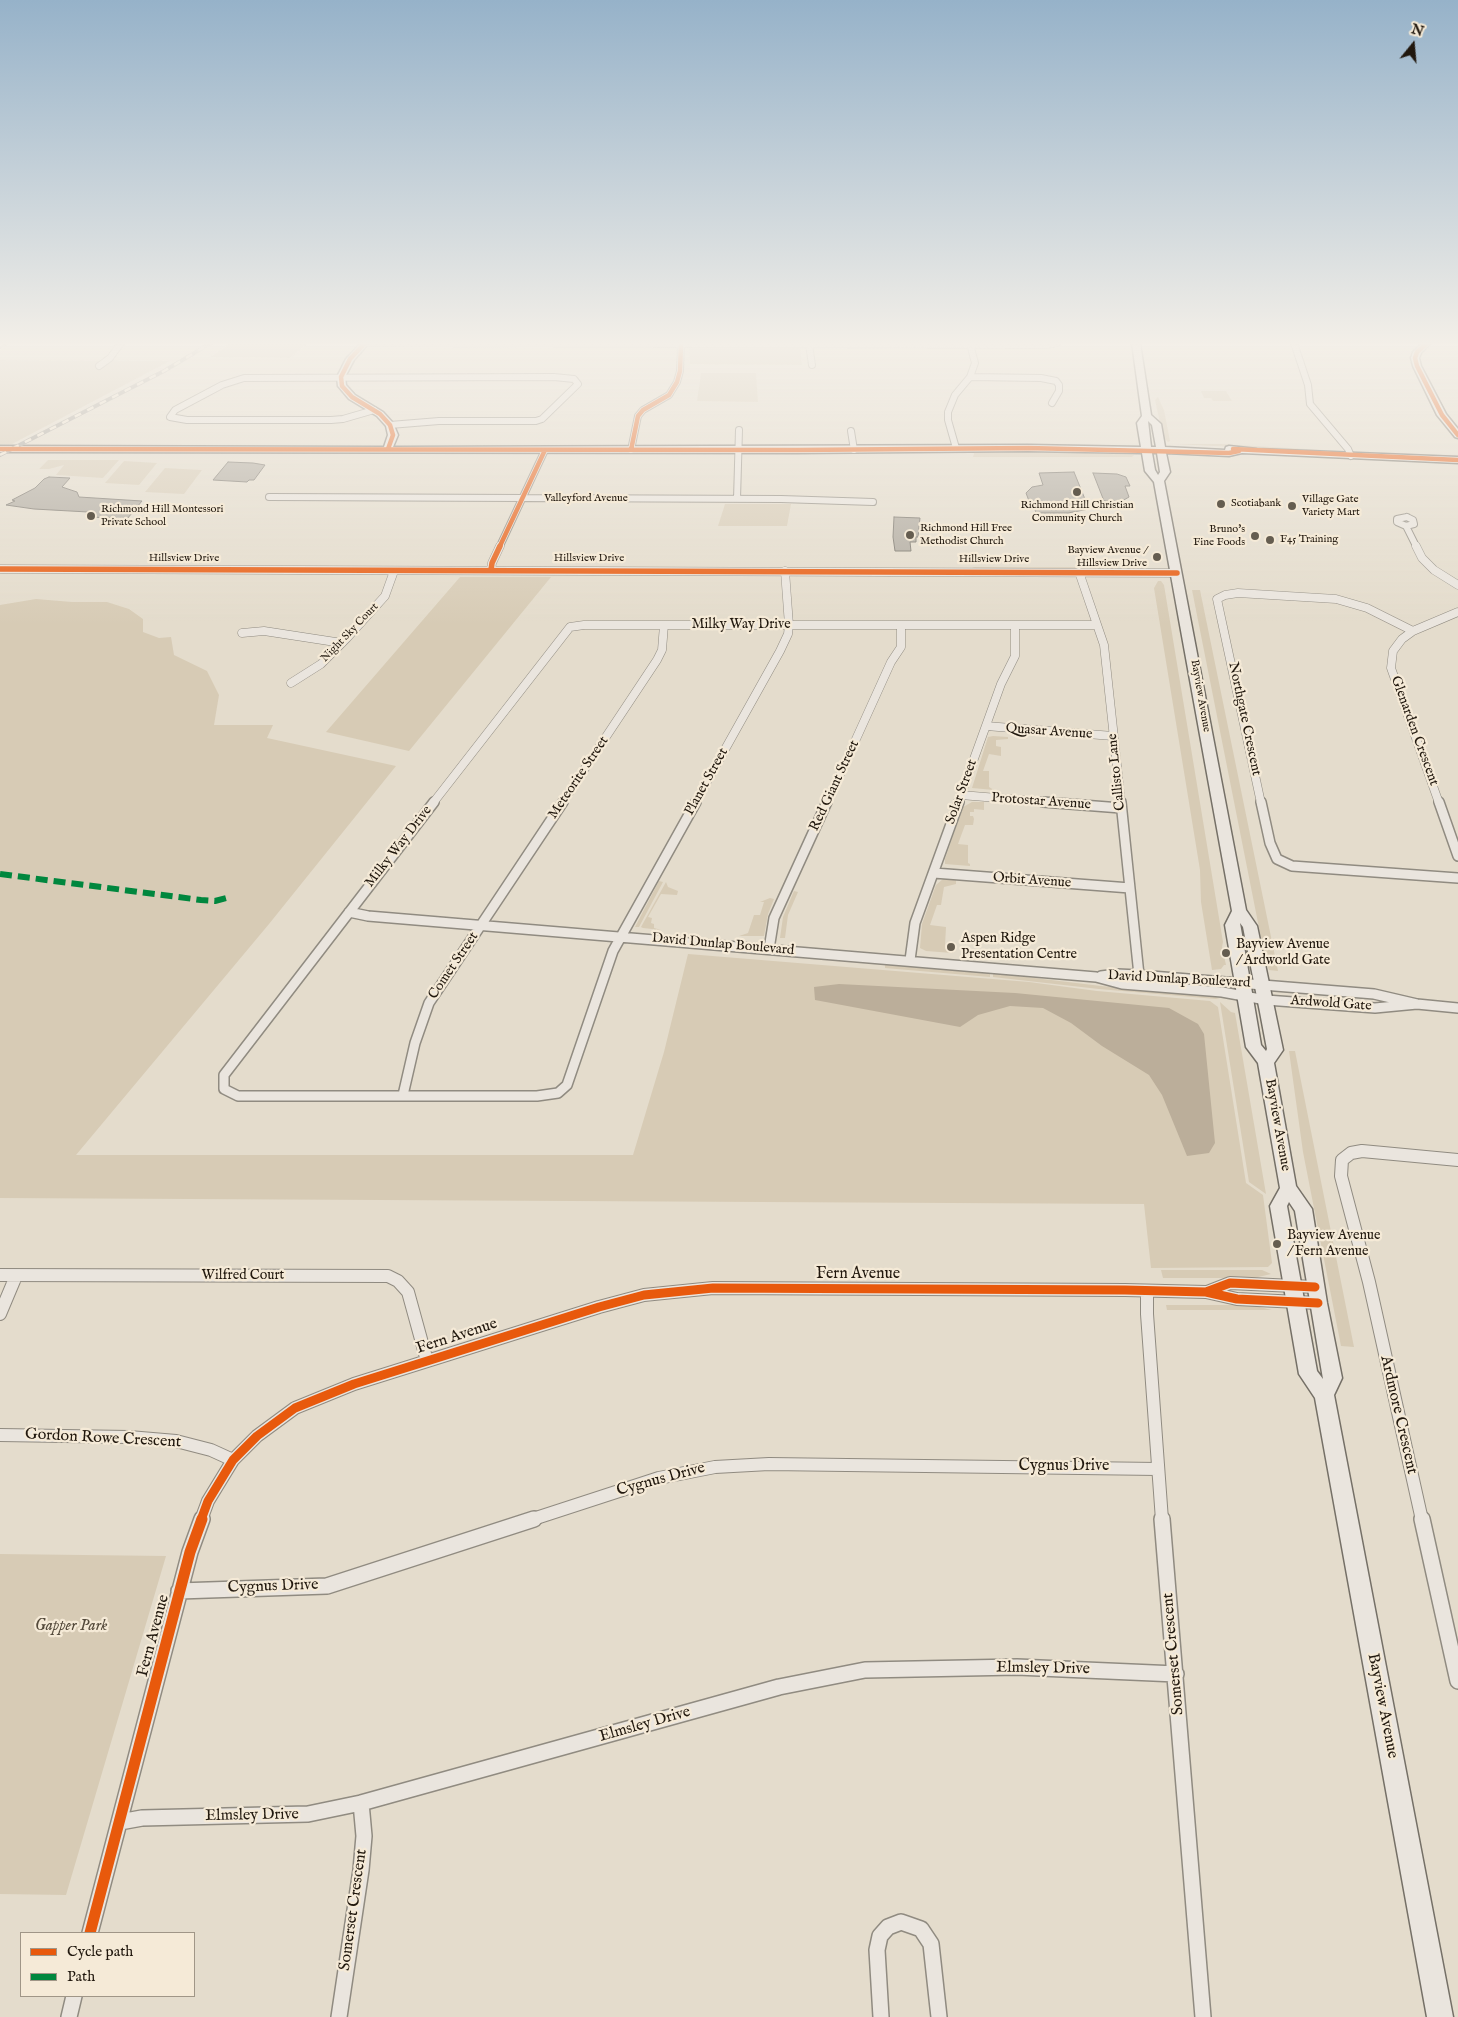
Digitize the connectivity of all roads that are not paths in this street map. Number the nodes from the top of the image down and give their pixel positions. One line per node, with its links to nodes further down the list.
1 (392, 437): 11 (main road)
2 (634, 437): 13 (street)
3 (738, 437): 14 (street)
4 (852, 437): 15 (street)
5 (953, 437): 9 (street)
6 (1144, 437): 16 (main road, Bayview Avenue)
7 (1159, 437): 17 (main road, Bayview Avenue)
8 (1338, 437): 18 (street)
9 (956, 448): 15 (main road); 16 (main road)
10 (0, 449): 11 (main road)
11 (388, 449): 12 (main road)
12 (545, 450): 13 (main road); 22 (street)
13 (631, 450): 14 (main road)
14 (739, 450): 15 (main road); 23 (street)
15 (854, 450)
16 (1146, 450): 17 (main road); 20 (main road, Bayview Avenue)
17 (1161, 450): 18 (main road); 20 (main road, Bayview Avenue)
18 (1351, 456): 19 (main road)
19 (1458, 460)
20 (1159, 481): 31 (main road, Bayview Avenue)
21 (269, 497): 22 (street, Valleyford Avenue)
22 (522, 499): 23 (street, Valleyford Avenue); 27 (street)
23 (737, 499): 24 (street, Valleyford Avenue)
24 (872, 502)
25 (1406, 526): 32 (street)
26 (0, 569): 28 (street, Hillsview Drive)
27 (491, 570): 28 (street, Hillsview Drive); 29 (street, Hillsview Drive)
28 (394, 571): 41 (street, Night Sky Court)
29 (785, 571): 30 (street, Hillsview Drive); 34 (street)
30 (1079, 572): 31 (street, Hillsview Drive); 35 (street, Callisto Lane)
31 (1177, 573): 51 (main road, Bayview Avenue)
32 (1458, 585)
33 (1458, 612): 39 (street, Glenarden Crescent)
34 (789, 625): 36 (street, Milky Way Drive); 37 (street, Milky Way Drive); 54 (street, Planet Street)
35 (1097, 625): 38 (street, Milky Way Drive); 44 (street, Callisto Lane)
36 (664, 626): 52 (street, Milky Way Drive); 53 (street, Meteorite Street)
37 (901, 626): 38 (street, Milky Way Drive); 55 (street, Red Giant Street)
38 (1015, 626): 43 (street, Solar Street)
39 (1413, 631): 47 (street, Glenarden Crescent); 49 (street, Northgate Crescent)
40 (242, 634): 41 (street)
41 (342, 643): 42 (street, Night Sky Court)
42 (291, 683)
43 (986, 726): 44 (street, Quasar Avenue); 45 (street, Solar Street)
44 (1113, 736): 46 (street, Callisto Lane)
45 (961, 795): 46 (street, Protostar Avenue); 48 (street, Solar Street)
46 (1121, 808): 50 (street, Callisto Lane)
47 (1458, 856)
48 (934, 873): 50 (street, Orbit Avenue); 56 (street, Solar Street)
49 (1458, 878)
50 (1130, 888): 58 (street, Callisto Lane)
51 (1239, 911): 59 (main road, Bayview Avenue); 60 (main road, Bayview Avenue)
52 (349, 912): 53 (street, David Dunlap Boulevard); 65 (street, Milky Way Drive)
53 (482, 925): 54 (street, David Dunlap Boulevard); 65 (street, Comet Street)
54 (621, 937): 55 (street, David Dunlap Boulevard); 65 (street, Milky Way Drive)
55 (769, 949): 56 (street, David Dunlap Boulevard)
56 (910, 960): 57 (street, David Dunlap Boulevard)
57 (1096, 976): 58 (street, David Dunlap Boulevard); 60 (street, David Dunlap Boulevard)
58 (1139, 976): 60 (street, David Dunlap Boulevard)
59 (1262, 985): 60 (street, David Dunlap Boulevard); 61 (main road, Bayview Avenue); 62 (street, Ardwold Gate)
60 (1243, 990): 61 (street, Ardwold Gate); 64 (main road, Bayview Avenue)
61 (1266, 1000): 62 (street, Ardwold Gate); 64 (main road, Bayview Avenue)
62 (1417, 1004): 63 (street, Ardwold Gate)
63 (1458, 1008)
64 (1266, 1062): 67 (main road, Bayview Avenue)
65 (403, 1095)
66 (1458, 1160): 81 (street, Ardmore Crescent)
67 (1288, 1188): 71 (main road, Bayview Avenue); 72 (main road, Bayview Avenue)
68 (0, 1275): 69 (street, Wilfred Court)
69 (16, 1276): 73 (street); 74 (street, Wilfred Court)
70 (1147, 1291): 71 (street, Fern Avenue); 74 (street, Fern Avenue); 78 (street, Somerset Crescent)
71 (1294, 1293): 72 (street, Fern Avenue); 75 (main road, Bayview Avenue)
72 (1316, 1295): 75 (main road, Bayview Avenue)
73 (0, 1314)
74 (427, 1361): 77 (street, Fern Avenue)
75 (1324, 1395): 91 (main road, Bayview Avenue)
76 (0, 1435): 77 (street, Gordon Rowe Crescent)
77 (232, 1460): 79 (street, Fern Avenue)
78 (1158, 1469): 79 (street, Cygnus Drive); 80 (street, Somerset Crescent)
79 (179, 1591): 83 (street, Fern Avenue)
80 (1176, 1674): 82 (street, Elmsley Drive); 90 (street, Somerset Crescent)
81 (1458, 1681)
82 (361, 1804): 83 (street, Elmsley Drive); 87 (street, Somerset Crescent)
83 (120, 1822): 84 (street, Fern Avenue)
84 (90, 1932)
85 (74, 1997): 86 (street)
86 (69, 2017)
87 (339, 2017)
88 (881, 2017): 89 (street)
89 (939, 2017)
90 (1203, 2017)
91 (1440, 2017)

